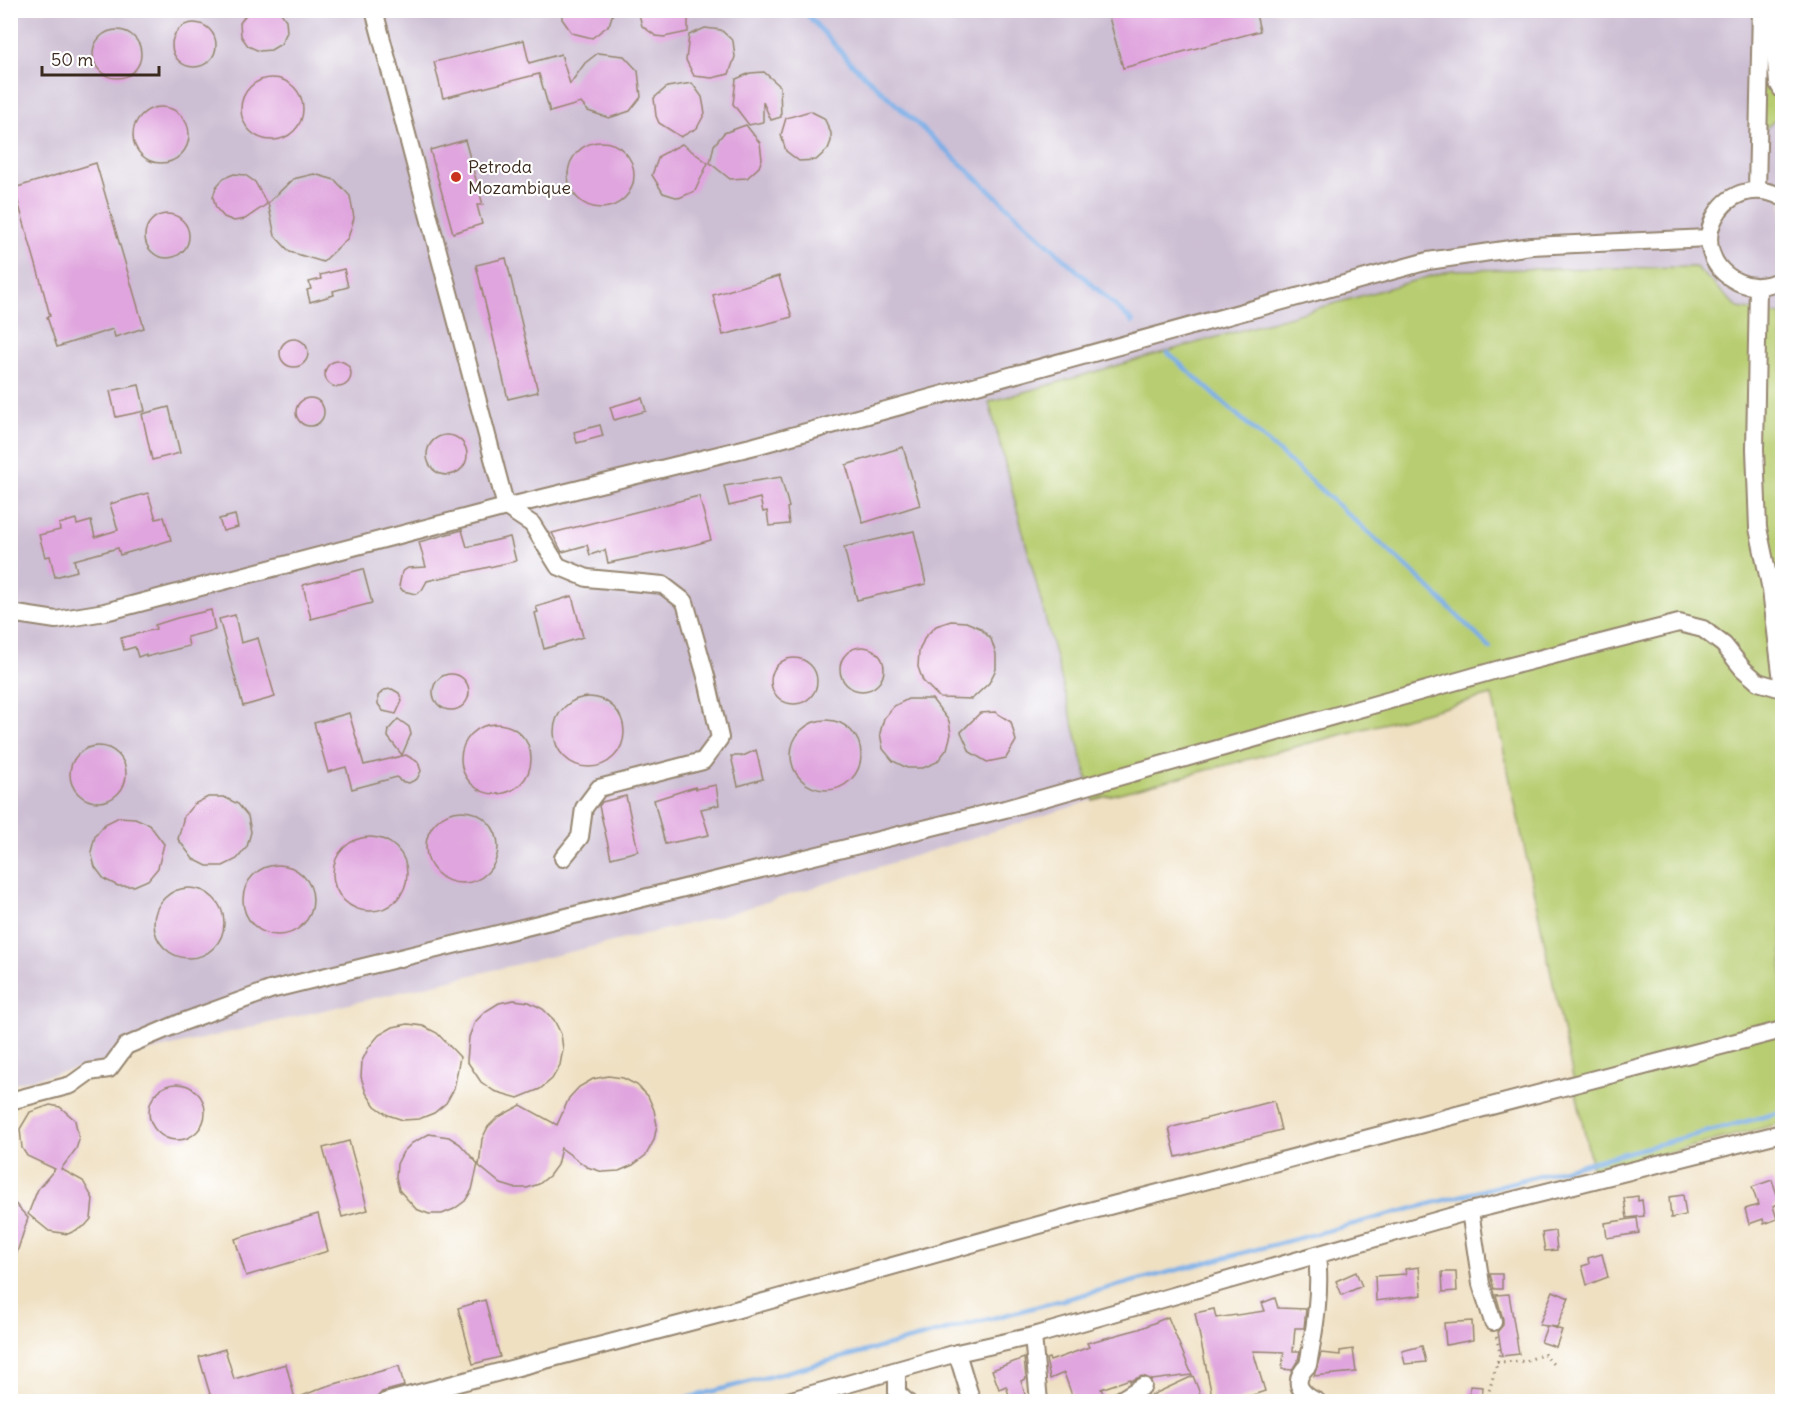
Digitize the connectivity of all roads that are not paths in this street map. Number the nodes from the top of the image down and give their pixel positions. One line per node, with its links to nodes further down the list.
1 (374, 10): 10 (street)
2 (1761, 10): 5 (street)
3 (1771, 10): 4 (street)
4 (1782, 90)
5 (1757, 190): 6 (street); 7 (street)
6 (1782, 197)
7 (1709, 238): 9 (street); 10 (street)
8 (1782, 279): 9 (street)
9 (1758, 286): 12 (street)
10 (506, 507): 11 (street); 14 (street)
11 (10, 613)
12 (1782, 681)
13 (1782, 688): 16 (street)
14 (563, 858)
15 (1782, 1030): 25 (street)
16 (10, 1101)
17 (1782, 1133): 18 (street)
18 (1470, 1210): 19 (street); 20 (street)
19 (1317, 1255): 21 (street); 31 (street)
20 (1493, 1322)
21 (1034, 1336): 22 (street); 29 (street)
22 (957, 1353): 23 (street); 28 (street)
23 (897, 1371): 26 (street); 27 (street)
24 (1143, 1386): 30 (street)
25 (385, 1401)
26 (784, 1401)
27 (907, 1401)
28 (972, 1401)
29 (1039, 1401)
30 (1117, 1401)
31 (1318, 1401)

